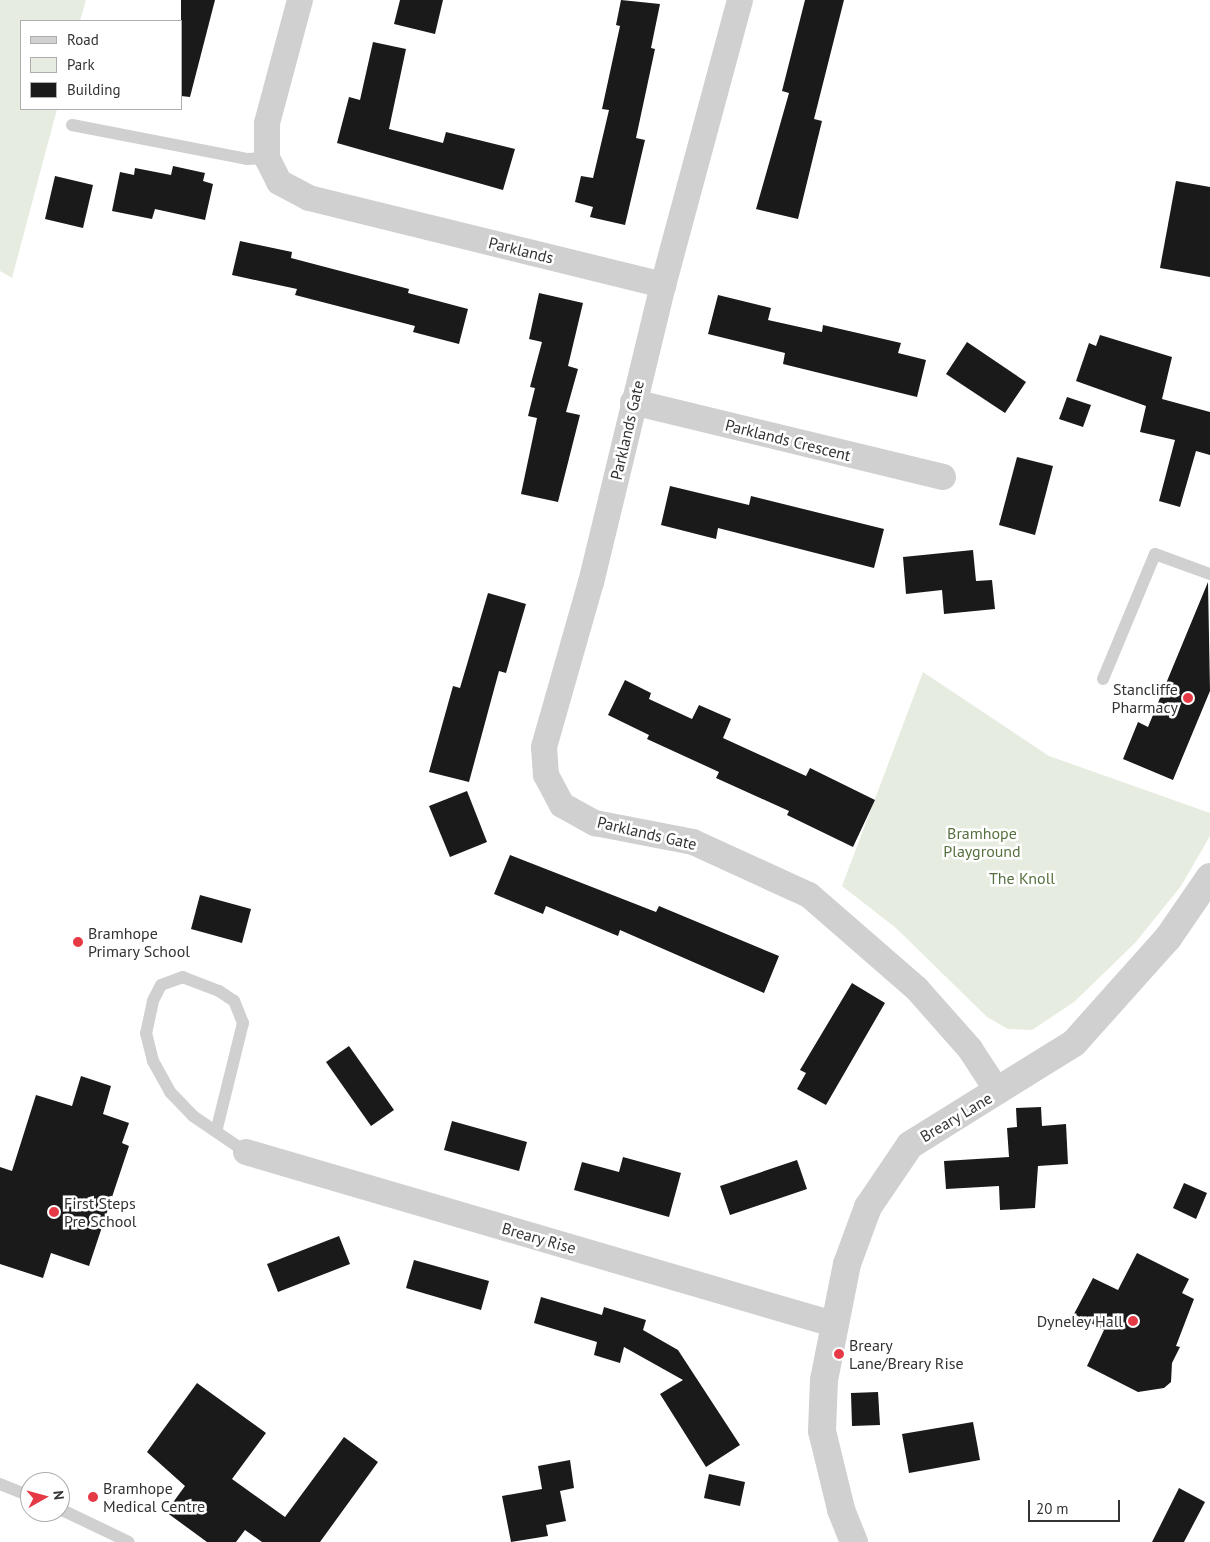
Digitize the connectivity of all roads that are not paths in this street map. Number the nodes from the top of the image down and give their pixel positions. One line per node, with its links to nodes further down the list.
1 (300, 0): 4 (street, Parklands)
2 (740, 0): 5 (street)
3 (72, 125): 4 (lane)
4 (268, 158): 5 (street, Parklands)
5 (663, 285): 6 (street, Parklands Gate)
6 (633, 402): 7 (street, Parklands Crescent); 11 (street, Parklands Gate)
7 (943, 477)
8 (1210, 574): 9 (lane)
9 (1103, 679)
10 (1210, 877): 11 (street, Breary Lane)
11 (998, 1092): 14 (street, Breary Lane)
12 (217, 1128): 12 (lane); 13 (lane)
13 (246, 1152): 14 (street, Breary Rise)
14 (832, 1324): 19 (street, Breary Lane)
15 (0, 1484): 16 (lane)
16 (20, 1492)
17 (70, 1514): 18 (lane)
18 (130, 1542)
19 (854, 1542)

